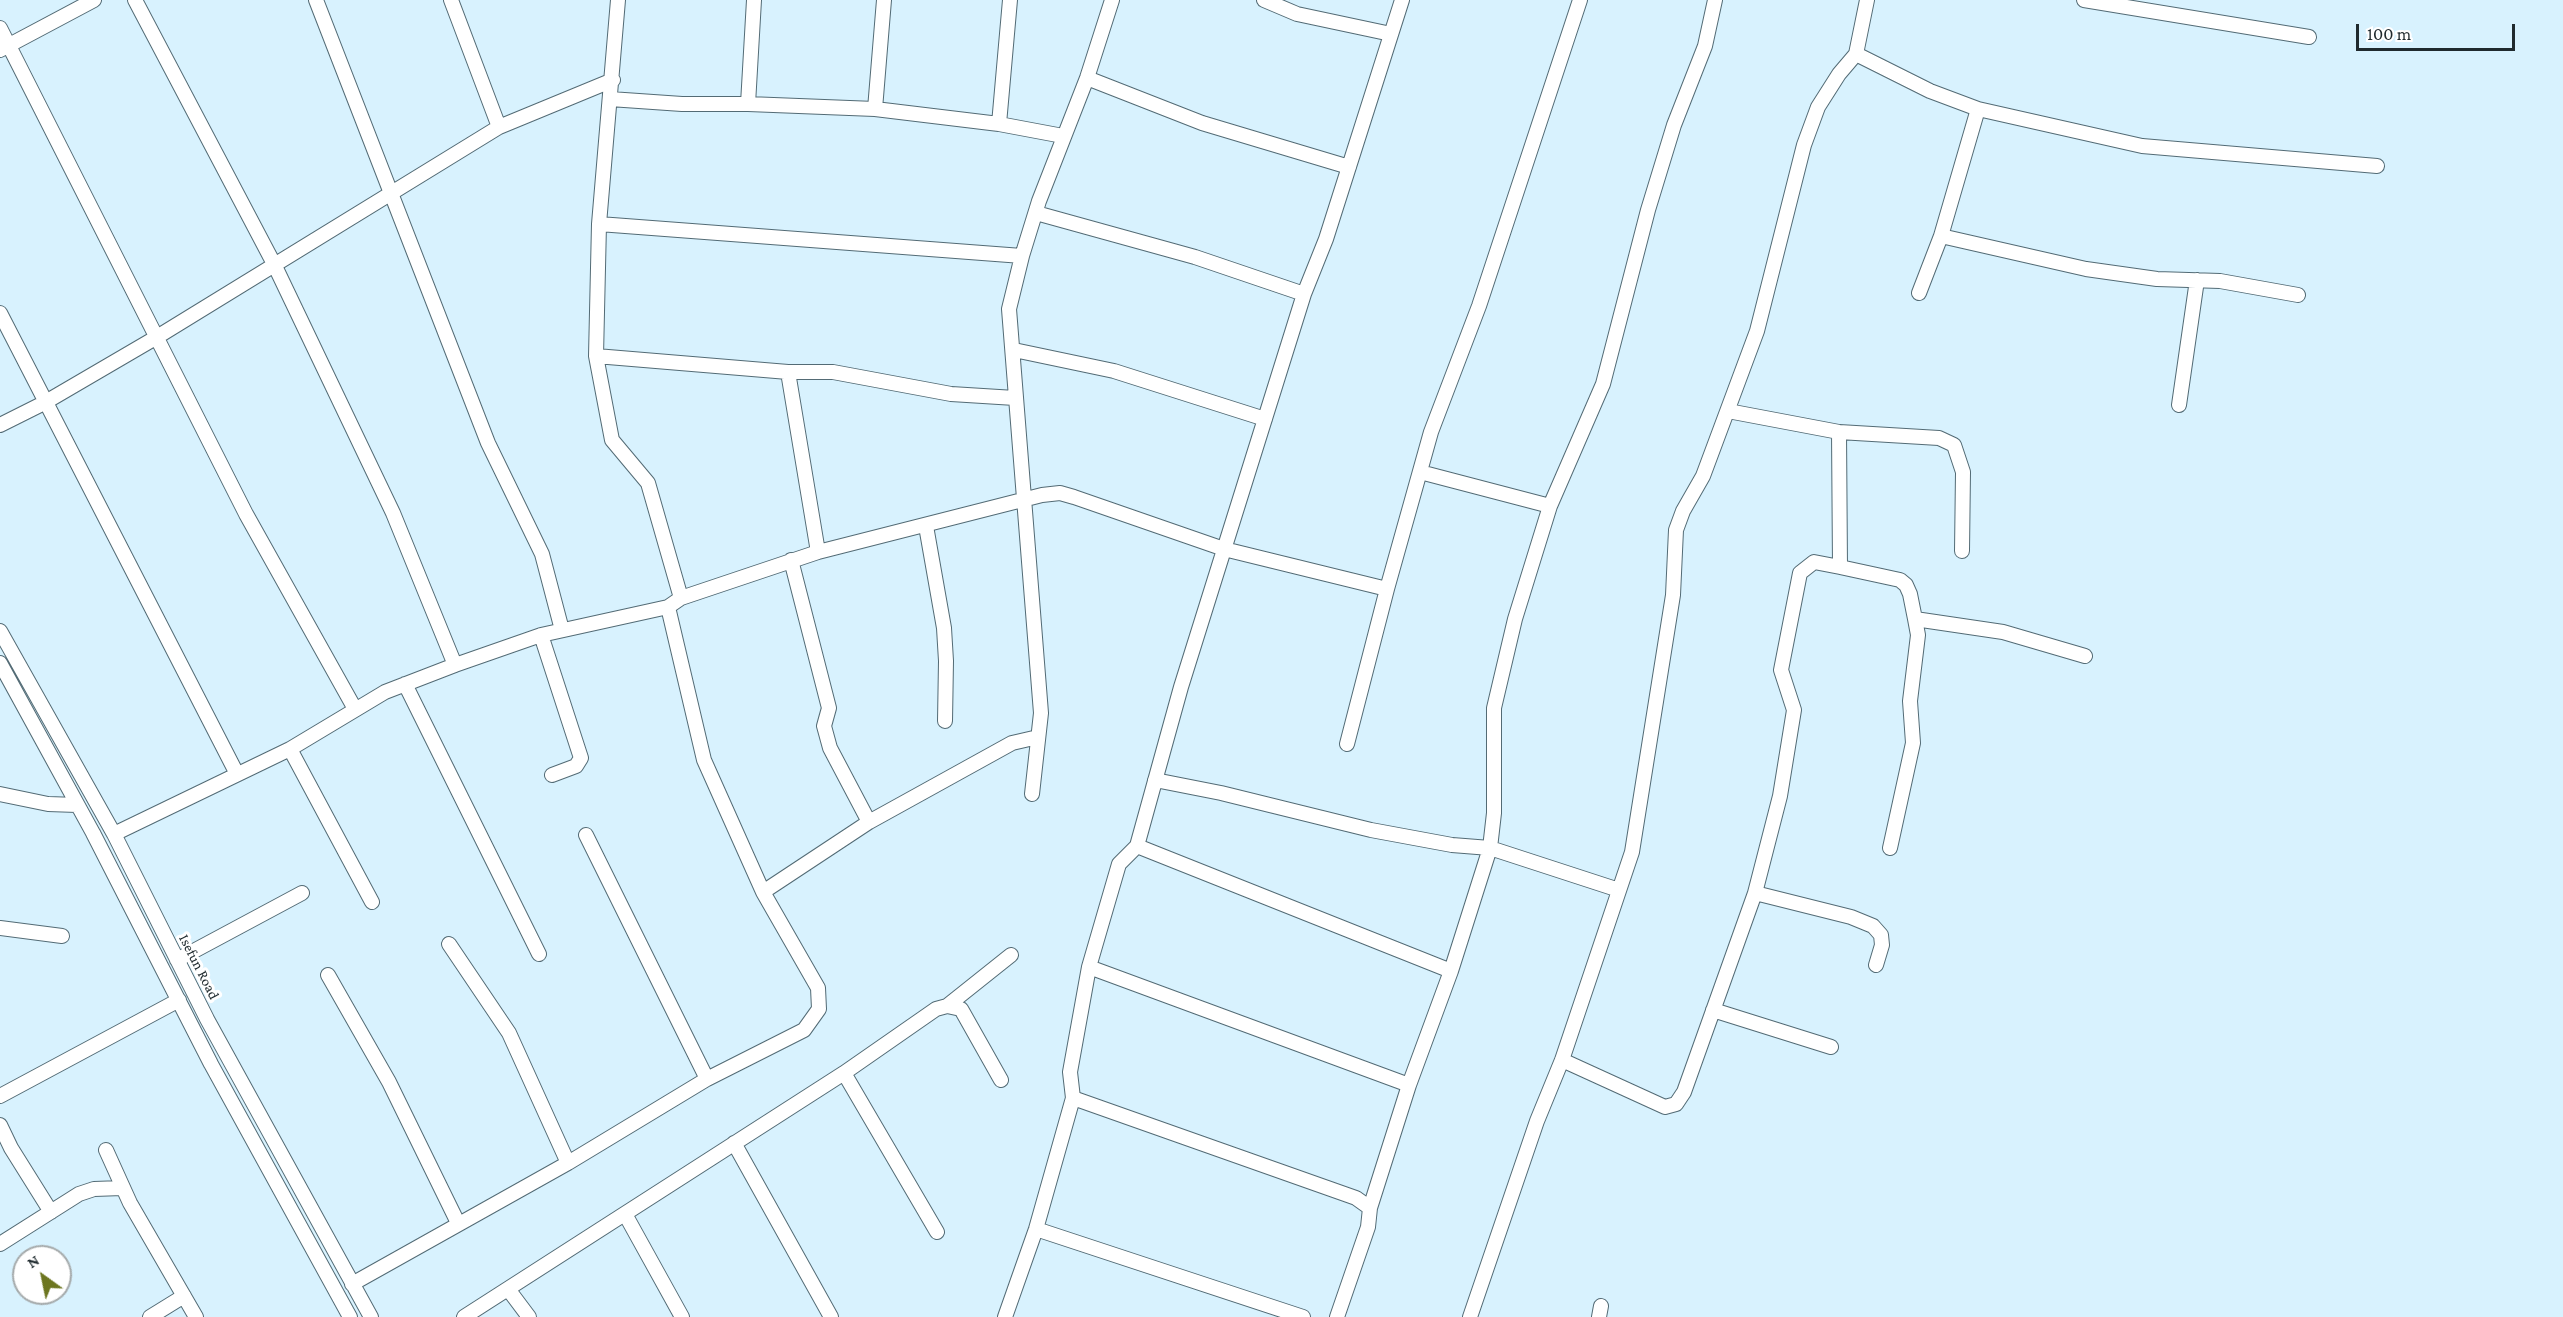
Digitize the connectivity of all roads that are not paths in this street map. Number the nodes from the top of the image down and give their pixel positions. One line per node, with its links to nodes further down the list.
1 (94, 0): 20 (street)
2 (135, 0): 38 (street)
3 (316, 0): 33 (street)
4 (451, 0): 29 (street)
5 (618, 0): 23 (street)
6 (754, 0): 25 (street)
7 (884, 0): 26 (street)
8 (1010, 0): 28 (street)
9 (1112, 0): 22 (street)
10 (1264, 0): 18 (street)
11 (1402, 0): 18 (street)
12 (1580, 0): 55 (street)
13 (1715, 0): 57 (street)
14 (1867, 0): 21 (street)
15 (2084, 0): 16 (street)
16 (2139, 5): 19 (street)
17 (0, 28): 20 (street)
18 (1391, 34): 32 (street)
19 (2309, 37)
20 (4, 47): 44 (street)
21 (1856, 54): 27 (street); 51 (street)
22 (1087, 78): 30 (street); 32 (street)
23 (613, 80): 24 (street); 29 (street)
24 (610, 99): 25 (street); 35 (street)
25 (748, 104): 26 (street)
26 (875, 109): 28 (street)
27 (1978, 109): 31 (street); 36 (street)
28 (999, 124): 30 (street)
29 (499, 127): 33 (street)
30 (1063, 136): 34 (street)
31 (2377, 166)
32 (1349, 167): 41 (street)
33 (390, 191): 38 (street); 68 (street)
34 (1036, 213): 37 (street); 41 (street)
35 (599, 224): 37 (street); 46 (street)
36 (1941, 236): 39 (street); 40 (street)
37 (1022, 256): 45 (street)
38 (274, 264): 44 (street); 73 (street)
39 (2198, 280): 42 (street); 50 (street)
40 (1919, 293)
41 (1304, 294): 52 (street)
42 (2298, 295)
43 (0, 313): 49 (street)
44 (157, 337): 49 (street); 75 (street)
45 (1014, 350): 48 (street); 52 (street)
46 (596, 356): 47 (street); 65 (street)
47 (788, 372): 48 (street); 61 (street)
48 (1015, 398): 56 (street)
49 (44, 403): 53 (street); 80 (street)
50 (2179, 405)
51 (1728, 411): 54 (street); 92 (street)
52 (1265, 419): 59 (street)
53 (0, 425)
54 (1839, 432): 60 (street); 63 (street)
55 (1420, 472): 57 (street); 64 (street)
56 (1023, 500): 58 (street); 59 (street); 77 (street)
57 (1550, 506): 90 (street)
58 (926, 526): 61 (street); 76 (street)
59 (1224, 549): 64 (street); 82 (street)
60 (1962, 551)
61 (818, 552): 62 (street)
62 (791, 560): 65 (street); 86 (street)
63 (1840, 567): 67 (street); 95 (street)
64 (1387, 589): 78 (street)
65 (681, 598): 66 (street)
66 (668, 607): 68 (street); 93 (street)
67 (1916, 619): 71 (street); 91 (street)
68 (562, 630): 70 (street)
69 (0, 631): 87 (street, Isefun Road)
70 (541, 635): 73 (street); 81 (street)
71 (2085, 656)
72 (0, 663): 85 (street)
73 (455, 665): 74 (street)
74 (405, 684): 75 (street); 100 (street)
75 (355, 709): 79 (street)
76 (945, 721)
77 (1038, 737): 84 (street); 86 (street)
78 (1347, 744)
79 (290, 749): 80 (street); 96 (street)
80 (237, 774): 87 (street)
81 (552, 776)
82 (1155, 780): 89 (street); 90 (street)
83 (0, 794): 85 (street)
84 (1032, 794)
85 (77, 805): 107 (street)
86 (870, 822): 93 (street)
87 (114, 834): 102 (street, Isefun Road)
88 (586, 834): 113 (street)
89 (1137, 846): 104 (street); 105 (street)
90 (1490, 848): 92 (street); 105 (street)
91 (1890, 848)
92 (1619, 890): 111 (street)
93 (763, 892): 113 (street)
94 (302, 893): 102 (street)
95 (1755, 893): 103 (street); 109 (street)
96 (372, 902)
97 (0, 928): 98 (street)
98 (62, 936)
99 (449, 944): 121 (street)
100 (539, 954)
101 (1011, 955): 108 (street)
102 (177, 960): 130 (street, Isefun Road)
103 (1876, 965)
104 (1089, 967): 115 (street); 117 (street)
105 (1450, 970): 115 (street)
106 (328, 975): 126 (street)
107 (178, 1000): 116 (street); 135 (street)
108 (947, 1006): 112 (street); 114 (street)
109 (1713, 1010): 110 (street); 111 (street)
110 (1831, 1047)
111 (1562, 1060): 144 (street)
112 (844, 1073): 119 (street); 128 (street)
113 (707, 1079): 121 (street)
114 (1001, 1080)
115 (1408, 1085): 123 (street)
116 (0, 1096)
117 (1072, 1098): 123 (street); 127 (street)
118 (0, 1125): 124 (street)
119 (734, 1143): 125 (street); 140 (street)
120 (106, 1150): 122 (street)
121 (568, 1163): 126 (street)
122 (122, 1188): 124 (street); 132 (street)
123 (1370, 1208): 143 (street)
124 (51, 1212): 129 (street)
125 (625, 1214): 131 (street); 139 (street)
126 (458, 1223): 130 (street)
127 (1036, 1229): 141 (street); 142 (street)
128 (937, 1232)
129 (0, 1244)
130 (352, 1284): 136 (street, Isefun Road)
131 (508, 1288): 137 (street); 138 (street)
132 (184, 1296): 133 (street); 134 (street)
133 (150, 1317)
134 (196, 1317)
135 (350, 1317)
136 (371, 1317)
137 (464, 1317)
138 (529, 1317)
139 (682, 1317)
140 (831, 1317)
141 (1005, 1317)
142 (1303, 1317)
143 (1337, 1317)
144 (1470, 1317)

